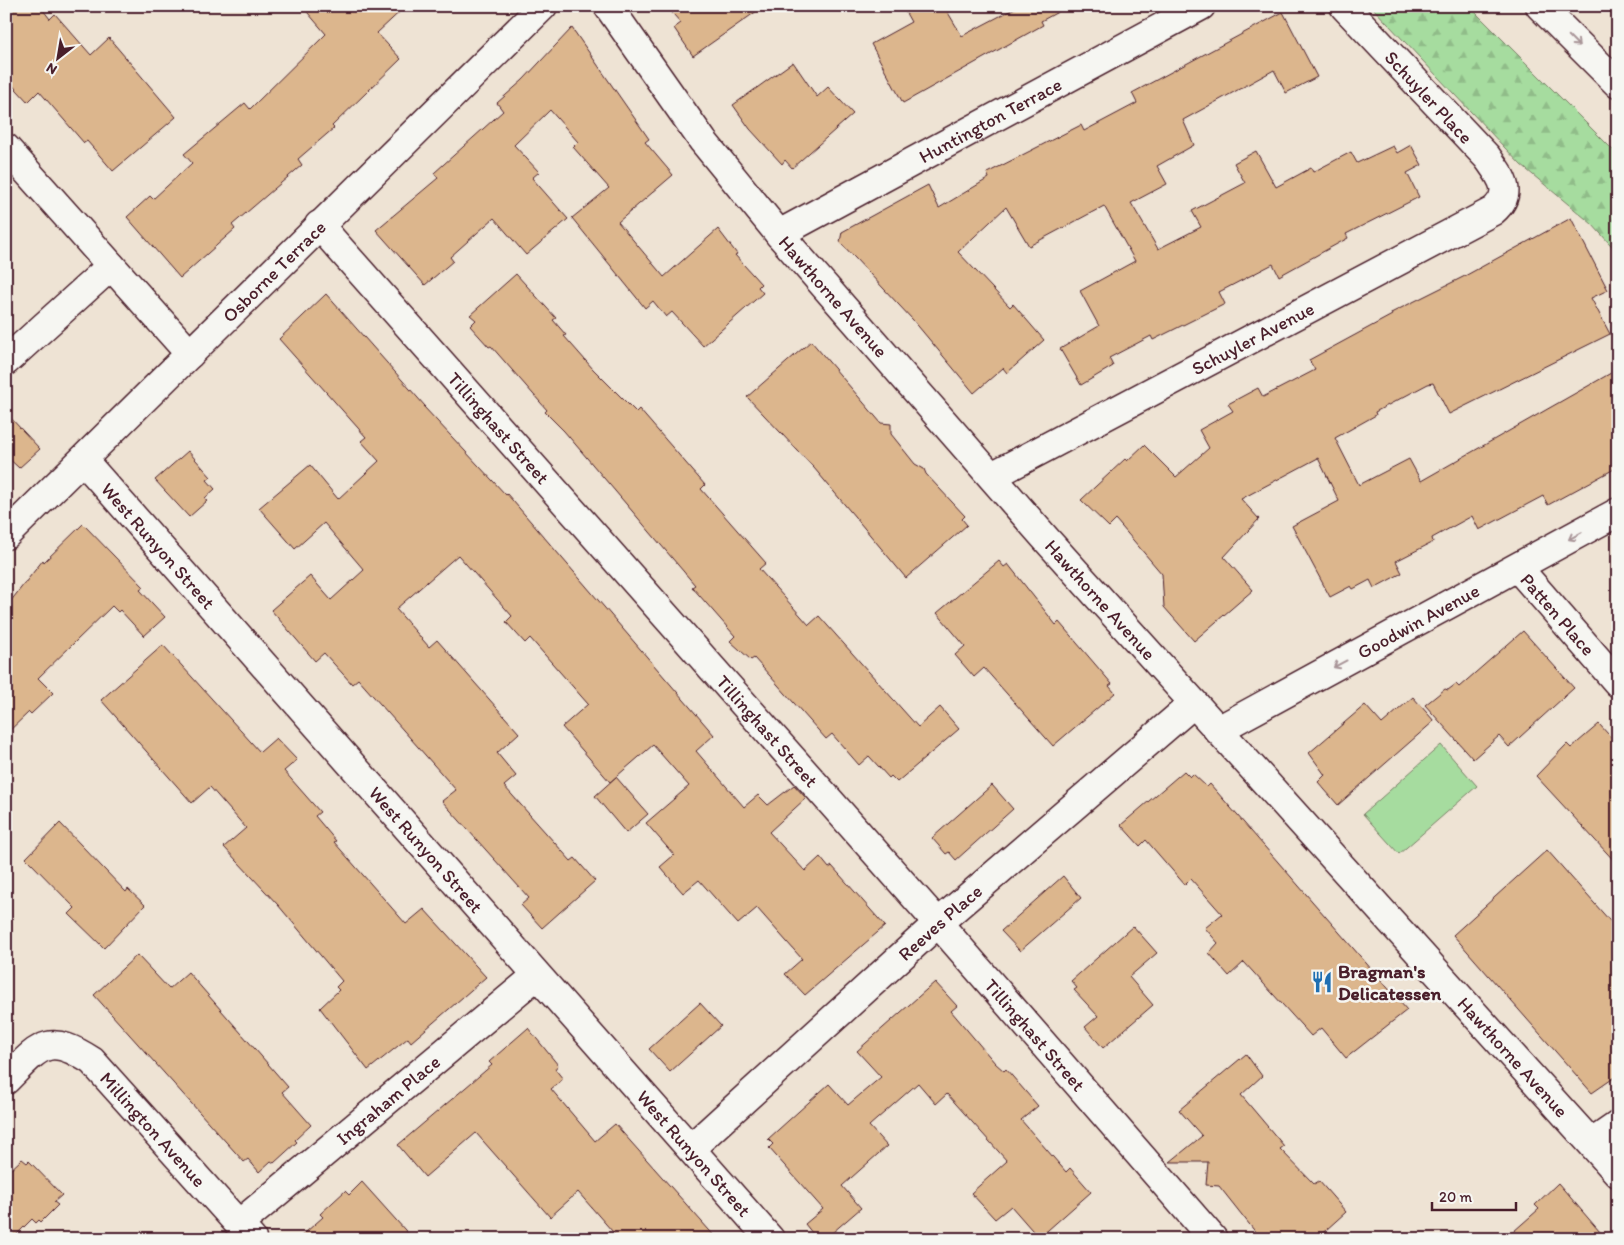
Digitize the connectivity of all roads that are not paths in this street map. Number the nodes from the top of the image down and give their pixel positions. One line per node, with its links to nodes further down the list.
1 (543, 6): 9 (main road, Osborne Terrace)
2 (608, 6): 10 (main road, Hawthorne Avenue)
3 (1201, 6): 10 (main road, Huntington Terrace)
4 (1344, 6): 8 (main road, Schuyler Place)
5 (1540, 6): 6 (main road, one-way to 6)
6 (1618, 84)
7 (6, 148): 11 (main road)
8 (1505, 193): 15 (main road, Schuyler Avenue)
9 (319, 225): 12 (main road, Osborne Terrace); 22 (main road, Tillinghast Street)
10 (779, 234): 15 (main road, Hawthorne Avenue)
11 (111, 266): 12 (main road); 13 (main road)
12 (190, 354): 14 (main road, Osborne Terrace)
13 (6, 361)
14 (82, 460): 17 (main road, Osborne Terrace); 23 (main road, West Runyon Street)
15 (992, 476): 20 (main road, Hawthorne Avenue)
16 (1618, 512): 18 (main road, Goodwin Avenue, one-way to 18)
17 (6, 535)
18 (1518, 568): 19 (main road, Patten Place); 21 (main road, Goodwin Avenue, one-way to 21)
19 (1618, 683)
20 (1194, 703): 21 (main road, Hawthorne Avenue); 22 (main road, Reeves Place)
21 (1218, 730): 26 (main road, Hawthorne Avenue)
22 (938, 923): 27 (main road, Reeves Place); 31 (main road, Tillinghast Street)
23 (536, 976): 27 (main road, West Runyon Street); 29 (main road, Ingraham Place)
24 (6, 1080): 29 (main road, Millington Avenue)
25 (1618, 1125): 26 (main road)
26 (1592, 1143): 28 (main road, Hawthorne Avenue)
27 (691, 1148): 30 (main road, West Runyon Street)
28 (1618, 1173)
29 (245, 1232)
30 (770, 1239)
31 (1213, 1239)

